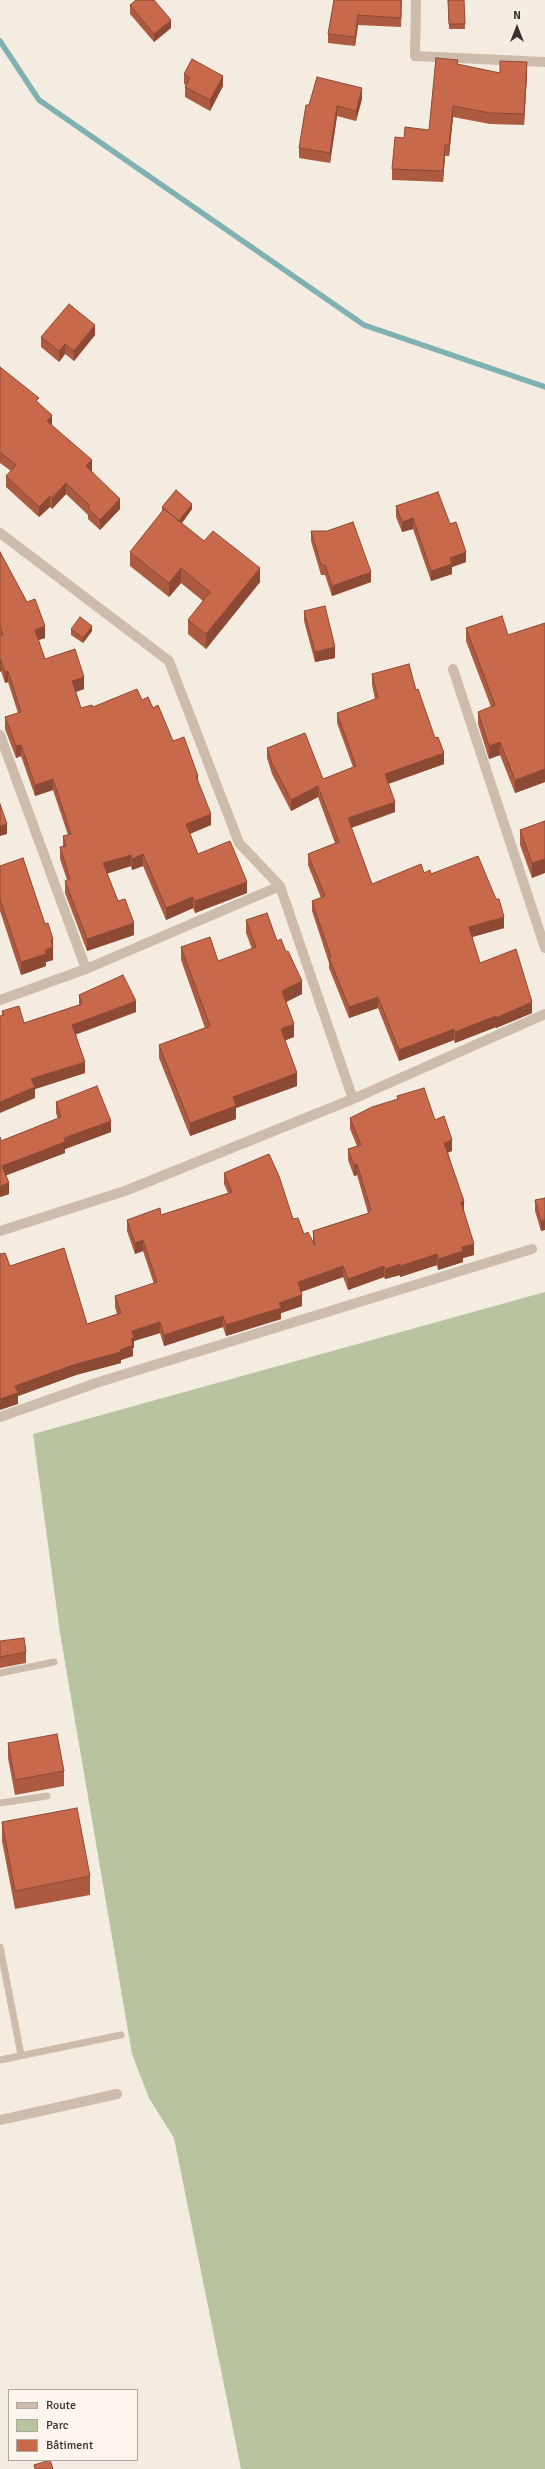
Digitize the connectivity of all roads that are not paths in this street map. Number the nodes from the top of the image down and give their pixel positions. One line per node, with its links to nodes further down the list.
1 (416, 0): 2 (street)
2 (545, 62)
3 (0, 533): 6 (street)
4 (453, 669): 7 (street)
5 (0, 735): 8 (street)
6 (280, 886): 8 (street); 11 (street)
7 (545, 948)
8 (86, 969): 9 (street)
9 (0, 1000)
10 (545, 1014): 11 (street)
11 (353, 1099): 12 (street)
12 (0, 1231)
13 (532, 1249): 14 (street)
14 (0, 1418)
15 (54, 1662): 16 (lane)
16 (0, 1673)
17 (47, 1796): 18 (lane)
18 (0, 1803)
19 (1, 1952): 21 (lane)
20 (121, 2036): 21 (lane)
21 (22, 2055): 22 (lane)
22 (0, 2060)
23 (117, 2094): 24 (street)
24 (0, 2120)

